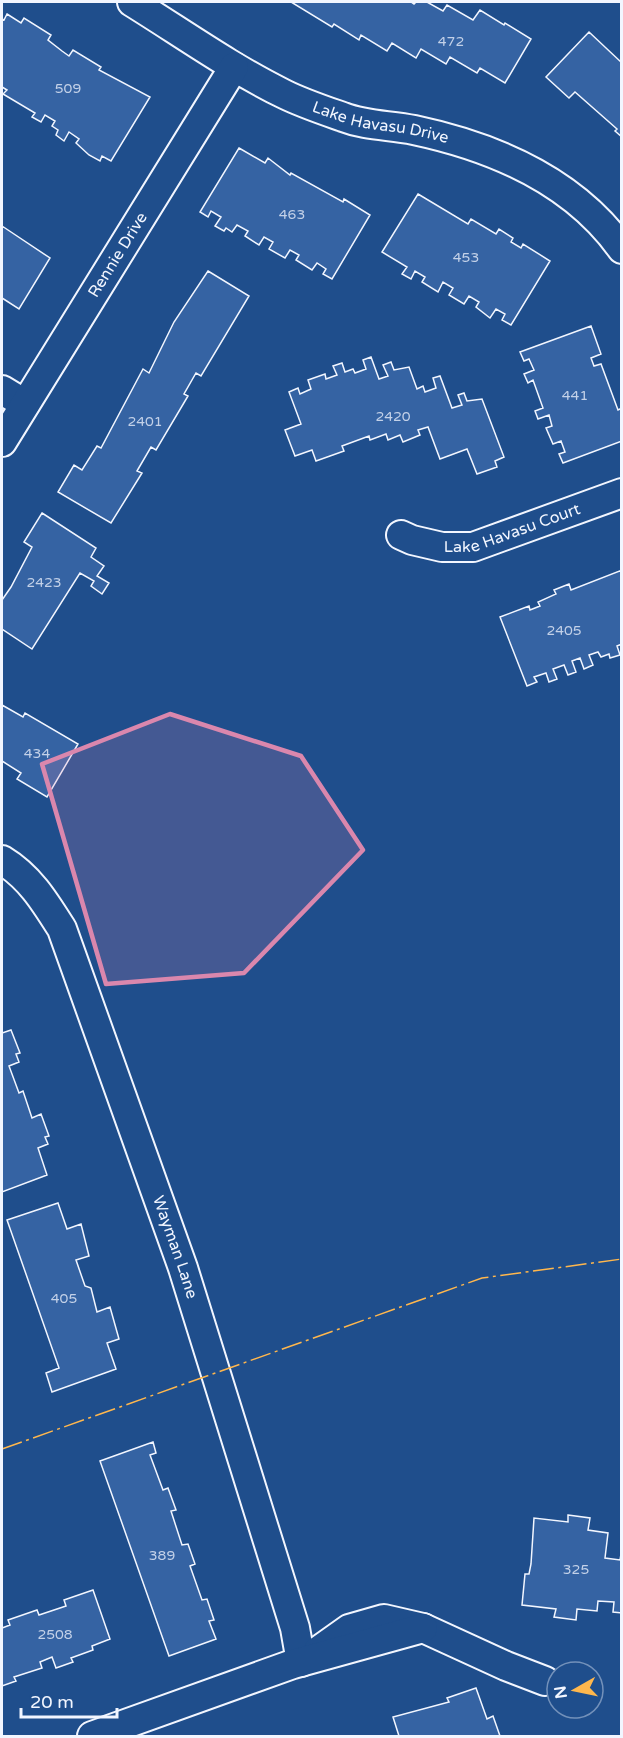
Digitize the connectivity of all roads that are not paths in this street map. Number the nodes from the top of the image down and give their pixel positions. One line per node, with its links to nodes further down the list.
1 (132, 2): 2 (street, Lake Havasu Drive)
2 (234, 67): 3 (street, Lake Havasu Drive); 4 (street, Rennie Drive)
3 (621, 249)
4 (13, 397): 5 (street, Rennie Drive)
5 (2, 442)
6 (621, 493): 7 (street, Lake Havasu Court)
7 (401, 535)
8 (2, 860): 9 (street, Wayman Lane)
9 (301, 1662): 10 (street); 11 (street)
10 (544, 1681)
11 (123, 1731): 12 (street)
12 (92, 1737)

